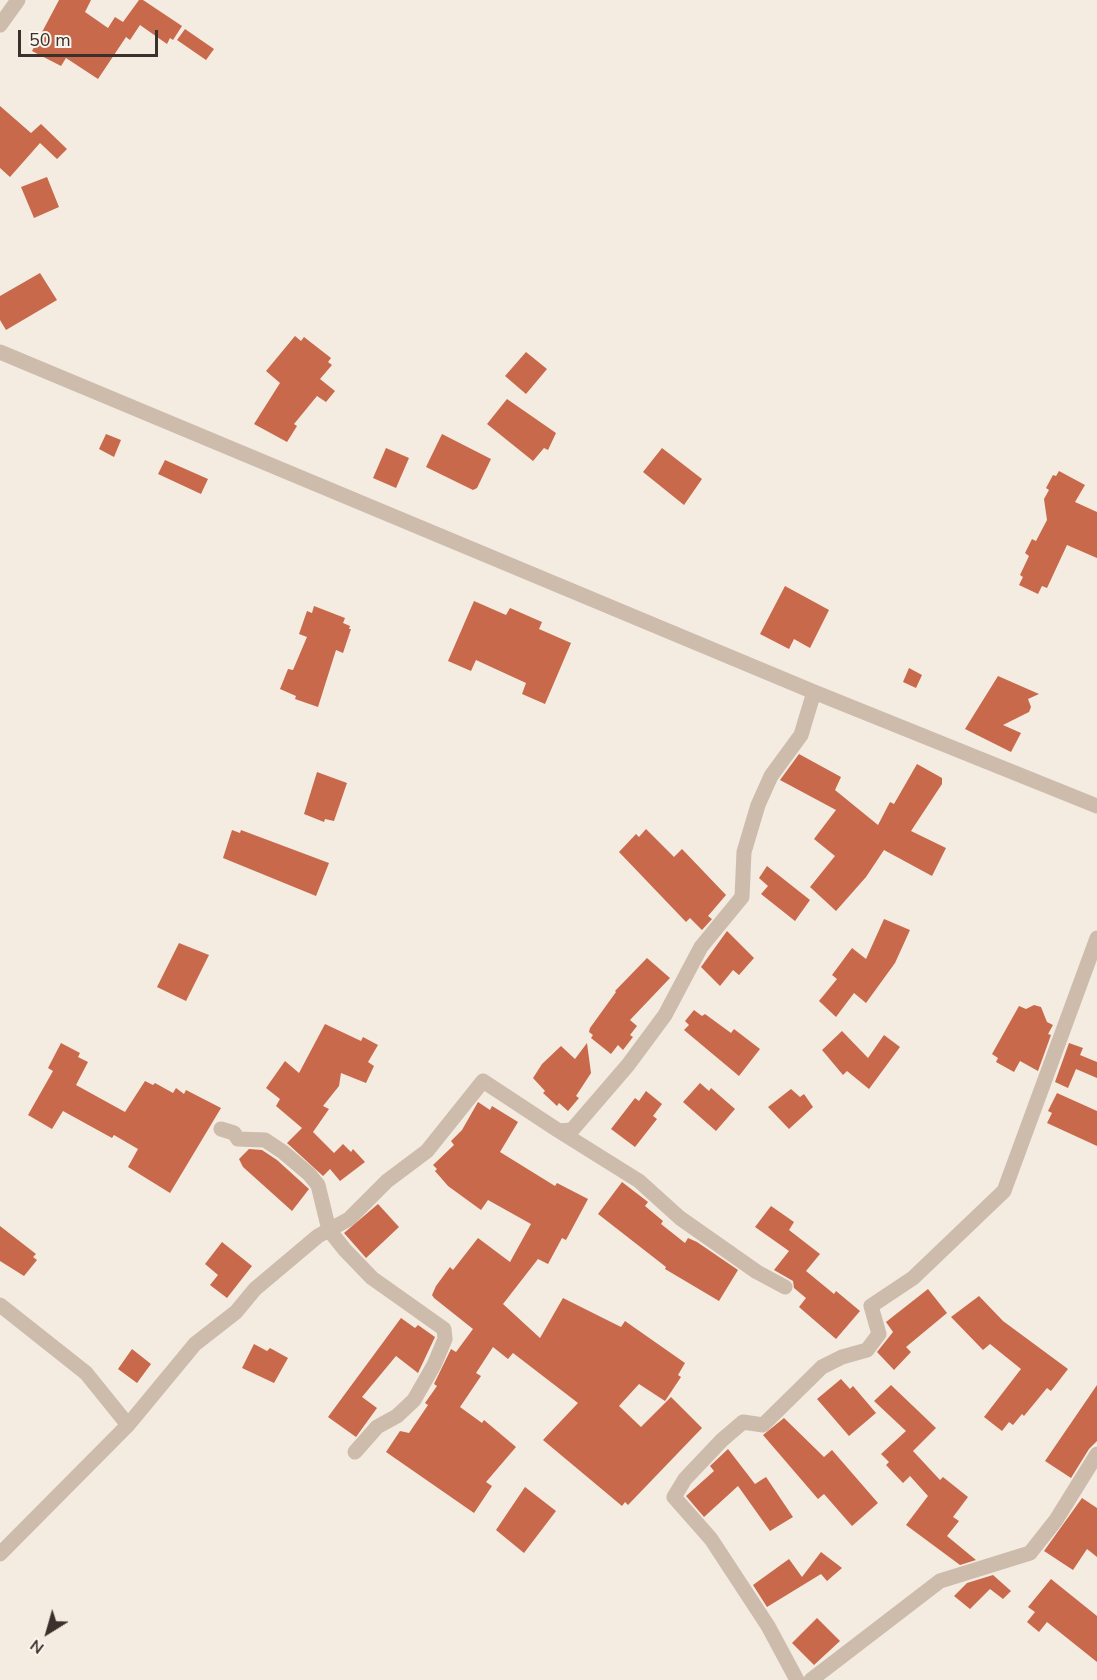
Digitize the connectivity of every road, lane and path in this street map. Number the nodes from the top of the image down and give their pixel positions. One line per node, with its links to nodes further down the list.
1 (18, 0): 2 (street)
2 (0, 24)
3 (0, 352): 4 (street)
4 (814, 692): 5 (street); 8 (street)
5 (1097, 806)
6 (1097, 938): 16 (street)
7 (221, 1129): 9 (street)
8 (559, 1131): 9 (street); 10 (street)
9 (329, 1230): 12 (street); 13 (street)
10 (784, 1287)
11 (0, 1305): 12 (street)
12 (128, 1425): 15 (street)
13 (355, 1452)
14 (1097, 1455): 17 (street)
15 (0, 1554)
16 (797, 1680)
17 (811, 1680)

